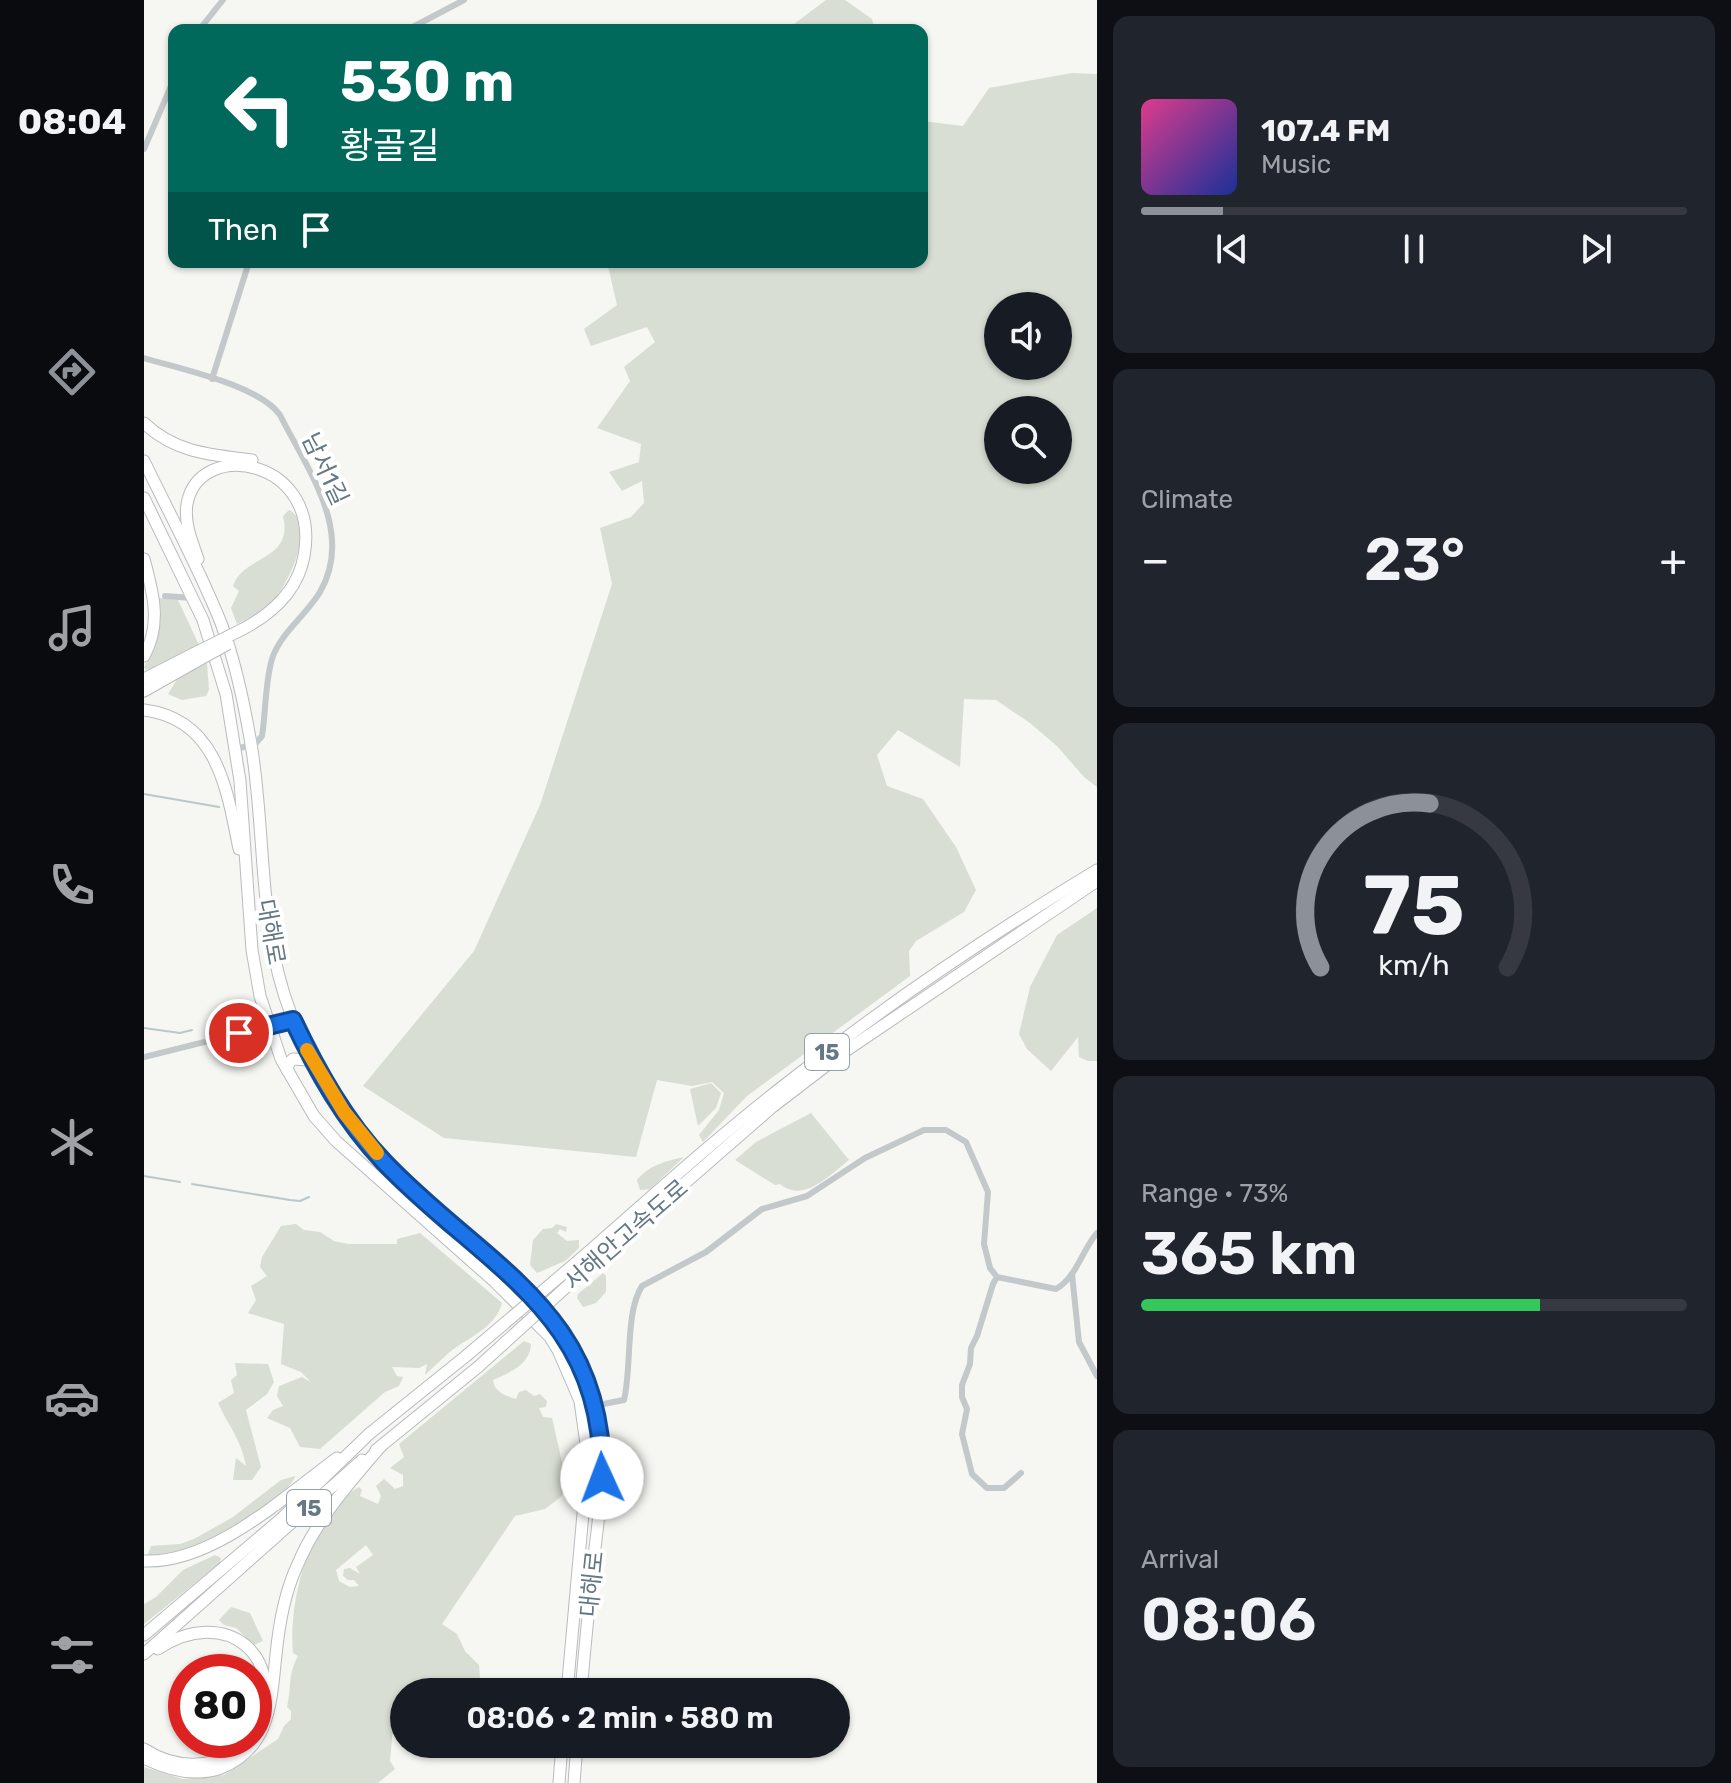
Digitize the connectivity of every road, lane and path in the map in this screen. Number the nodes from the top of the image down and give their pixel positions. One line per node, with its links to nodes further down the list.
1 (223, 0): 3 (street)
2 (464, 0): 4 (street)
3 (204, 24)
4 (418, 24)
5 (168, 93): 6 (street)
6 (144, 149)
7 (247, 268): 9 (street)
8 (144, 358): 9 (street, 남서1길)
9 (211, 379): 23 (street, 남서1길)
10 (144, 423): 17 (highway)
11 (144, 461): 16 (highway, 대해로)
12 (144, 498): 15 (highway, 대해로)
13 (144, 559): 18 (highway)
14 (165, 596): 15 (street)
15 (192, 598): 24 (highway, 대해로)
16 (212, 601): 17 (highway); 23 (highway, 대해로)
17 (244, 632): 19 (highway, bridge)
18 (144, 656)
19 (195, 658): 20 (highway); 21 (highway)
20 (144, 679)
21 (144, 691)
22 (144, 710): 27 (highway)
23 (251, 746): 24 (street); 28 (highway, 대해로)
24 (236, 749): 27 (highway, 대해로)
25 (1097, 870): 36 (highway, 서해안고속도로 / 15)
26 (1097, 881): 36 (highway, 서해안고속도로 / 15)
27 (247, 898): 29 (highway, 대해로)
28 (276, 965): 29 (highway); 30 (highway, 대해로)
29 (255, 974): 31 (highway, 대해로)
30 (293, 1020): 31 (street); 33 (highway, 대해로)
31 (269, 1027): 32 (street); 34 (highway, 대해로)
32 (144, 1057)
33 (317, 1066): 34 (highway); 40 (highway, 대해로)
34 (287, 1070): 41 (highway, 대해로)
35 (1097, 1233): 37 (street)
36 (581, 1266): 42 (highway, 서해안고속도로 / 15, bridge); 43 (highway, 서해안고속도로 / 15, bridge)
37 (1072, 1274): 38 (street); 39 (street)
38 (997, 1277): 40 (street); 44 (street)
39 (1097, 1376)
40 (595, 1406): 41 (street); 50 (highway, 대해로)
41 (582, 1408): 49 (highway, 대해로)
42 (369, 1434): 45 (highway); 46 (highway, 서해안고속도로 / 15)
43 (381, 1446): 48 (highway, 서해안고속도로 / 15); 52 (highway)
44 (1021, 1473)
45 (144, 1561)
46 (144, 1635)
47 (254, 1654): 48 (highway)
48 (144, 1656)
49 (568, 1678)
50 (582, 1678)
51 (144, 1749): 53 (highway)
52 (144, 1758)
53 (225, 1758)
54 (561, 1758): 56 (highway)
55 (576, 1758): 57 (highway)
56 (559, 1783)
57 (574, 1783)

